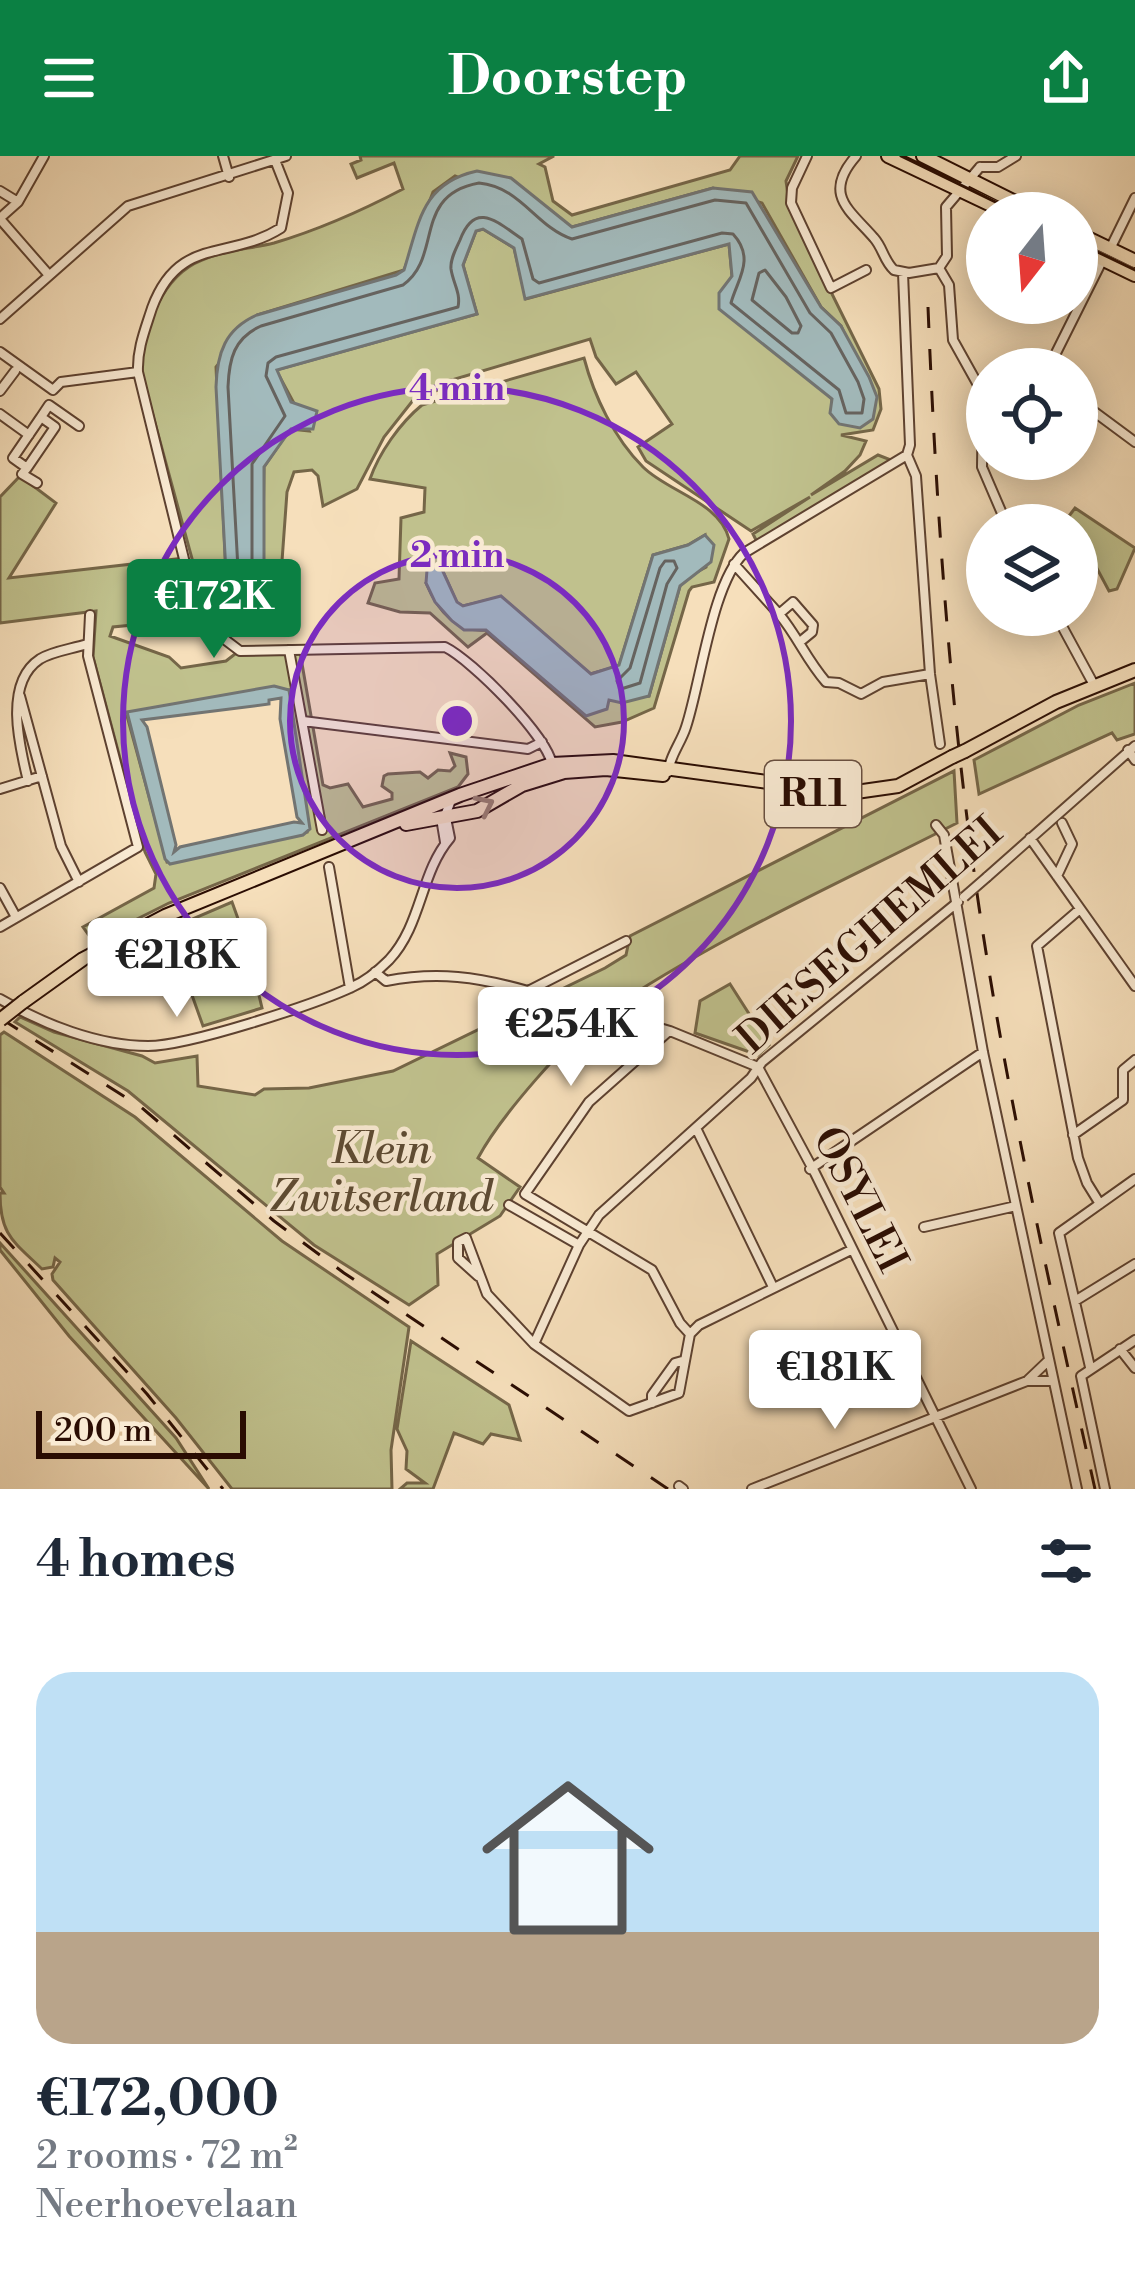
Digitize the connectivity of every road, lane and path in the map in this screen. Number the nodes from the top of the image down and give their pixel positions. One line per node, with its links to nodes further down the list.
1 (44, 156): 16 (street)
2 (223, 156): 10 (street)
3 (807, 156): 23 (street)
4 (888, 156): 11 (main road)
5 (923, 156): 11 (main road)
6 (1016, 156): 9 (street)
7 (854, 157): 24 (street)
8 (280, 158): 10 (street); 32 (street)
9 (980, 162): 11 (street)
10 (229, 177): 25 (street)
11 (965, 185): 13 (main road); 14 (main road); 22 (street)
12 (0, 191): 16 (street)
13 (976, 192)
14 (983, 192)
15 (1135, 198): 20 (street)
16 (18, 202): 17 (street)
17 (0, 219): 25 (street)
18 (1098, 248): 20 (main road)
19 (1098, 252): 20 (main road)
20 (1106, 254): 21 (main road); 26 (main road); 28 (street)
21 (1135, 261)
22 (939, 268): 24 (street); 30 (street)
23 (866, 270)
24 (903, 273): 42 (street)
25 (48, 274): 27 (street)
26 (1135, 275)
27 (0, 319)
28 (1059, 348)
29 (0, 352): 33 (street)
30 (966, 364)
31 (15, 371): 34 (street)
32 (138, 372): 33 (street); 51 (street)
33 (53, 390): 35 (street)
34 (0, 392)
35 (50, 405): 38 (street); 39 (street)
36 (0, 414): 40 (street)
37 (1098, 415): 41 (street)
38 (41, 417): 40 (street); 43 (street)
39 (80, 426)
40 (29, 435): 43 (street)
41 (1135, 442)
42 (907, 455): 45 (street); 52 (street)
43 (27, 467): 44 (street)
44 (37, 484)
45 (734, 564): 46 (street); 63 (street)
46 (779, 614): 49 (street); 49 (street)
47 (90, 615): 50 (street)
48 (1067, 636): 54 (street)
49 (801, 640): 52 (street)
50 (87, 644): 55 (street); 77 (street)
51 (289, 650): 56 (street); 57 (street)
52 (930, 674): 58 (street)
53 (1135, 674): 54 (main road, R11); 60 (main road, R11)
54 (1094, 685): 60 (main road, R11)
55 (20, 696): 64 (street); 65 (street)
56 (303, 721): 57 (street); 72 (street)
57 (542, 742): 62 (street)
58 (940, 744)
59 (1131, 748): 61 (street); 73 (street, DIESEGHEMLEI)
60 (959, 757): 63 (main road, R11)
61 (1135, 760)
62 (552, 764): 63 (main road, R11); 67 (main road, R11)
63 (668, 772): 69 (main road, R11, one-way to 63)
64 (42, 776): 65 (street); 77 (street)
65 (28, 781): 66 (street)
66 (0, 789)
67 (452, 799): 68 (main road, R11); 69 (street)
68 (434, 806): 69 (street); 74 (main road, R11)
69 (446, 818): 74 (main road, R11); 84 (street)
70 (1062, 823): 76 (street)
71 (936, 825): 79 (street)
72 (322, 830)
73 (1030, 838): 76 (street); 79 (street, DIESEGHEMLEI, bridge)
74 (348, 843): 89 (main road, R11, bridge)
75 (329, 867): 86 (street)
76 (1057, 876): 80 (street)
77 (79, 882): 81 (street)
78 (0, 888): 81 (street)
79 (960, 900): 91 (street); 93 (street, DIESEGHEMLEI)
80 (1080, 909): 85 (street); 95 (street)
81 (16, 917): 82 (street)
82 (0, 927)
83 (626, 941): 84 (street)
84 (375, 972): 86 (street)
85 (1135, 986)
86 (350, 988): 87 (street)
87 (0, 999)
88 (622, 1017): 90 (street)
89 (0, 1020)
90 (670, 1031): 93 (street); 102 (street)
91 (983, 1052): 96 (street); 100 (street)
92 (1135, 1060): 95 (street)
93 (758, 1067): 94 (street, DIESEGHEMLEI); 96 (street, OSYLEI)
94 (696, 1128): 102 (street, DIESEGHEMLEI); 107 (street)
95 (1073, 1135): 98 (street)
96 (810, 1169): 104 (street, OSYLEI)
97 (1135, 1180): 98 (street)
98 (1100, 1204): 108 (street)
99 (509, 1205): 103 (street)
100 (1016, 1206): 101 (street); 113 (street)
101 (924, 1227)
102 (588, 1230): 103 (street, DIESEGHEMLEI); 109 (street)
103 (578, 1245): 111 (street, DIESEGHEMLEI)
104 (851, 1250): 107 (street); 120 (street, OSYLEI)
105 (1135, 1264): 108 (street)
106 (481, 1280): 106 (street); 111 (street)
107 (773, 1288): 109 (street)
108 (1074, 1301): 115 (street)
109 (690, 1334): 114 (street)
110 (1135, 1340): 112 (street)
111 (533, 1345): 119 (street)
112 (1120, 1349): 115 (street); 116 (street)
113 (1049, 1360): 117 (street); 118 (street)
114 (682, 1361): 119 (street); 119 (street)
115 (1090, 1367): 124 (street)
116 (1135, 1368)
117 (1027, 1381): 118 (street); 120 (street)
118 (1053, 1381): 123 (street)
119 (652, 1403)
120 (934, 1416): 121 (street); 122 (street, OSYLEI)
121 (752, 1489)
122 (970, 1489)
123 (1077, 1489)
124 (1106, 1489)

